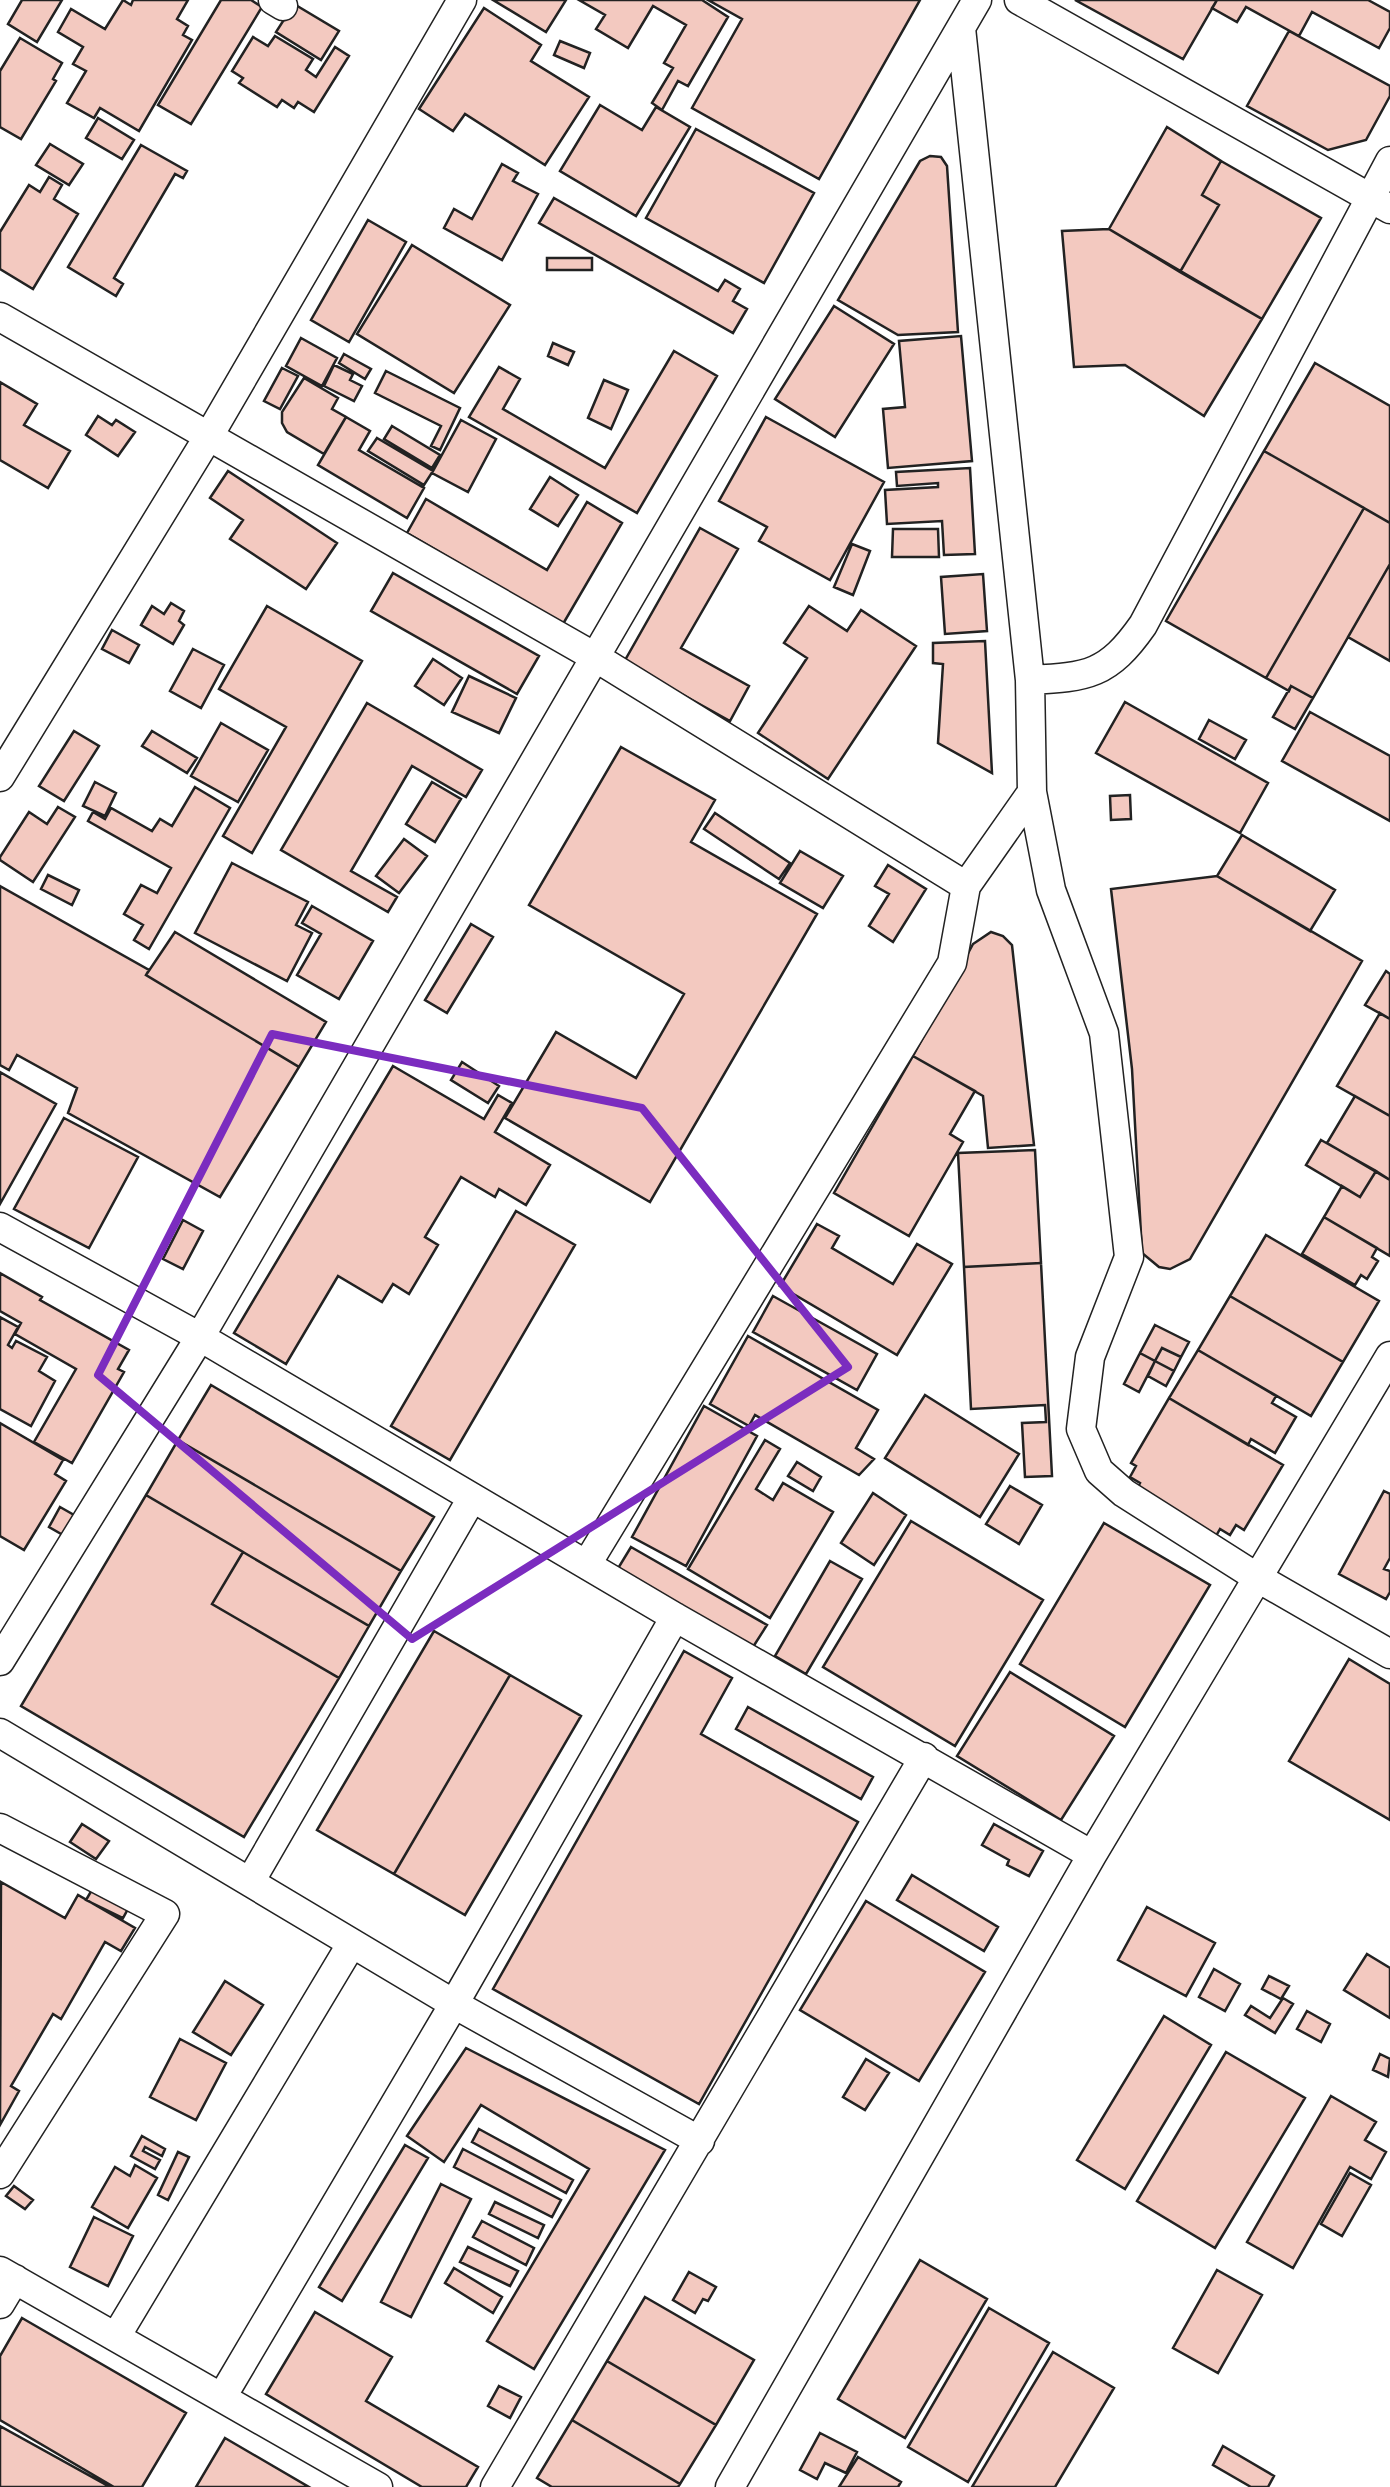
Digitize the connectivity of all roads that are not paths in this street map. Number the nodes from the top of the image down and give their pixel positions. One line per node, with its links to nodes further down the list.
1 (462, 0): 8 (street)
2 (978, 0): 4 (street)
3 (1019, 0): 6 (street)
4 (961, 28): 9 (street); 10 (street)
5 (1390, 161): 6 (street)
6 (1379, 203): 10 (street)
7 (0, 317): 8 (street)
8 (210, 434): 9 (street); 11 (street)
9 (594, 657): 13 (street); 15 (street)
10 (1030, 680): 12 (street)
11 (0, 777)
12 (1032, 792): 13 (street); 19 (street)
13 (966, 886): 18 (street)
14 (0, 1227): 15 (street)
15 (200, 1338): 17 (street); 22 (street)
16 (1390, 1356): 19 (street)
17 (472, 1498): 18 (street); 27 (street)
18 (587, 1564): 20 (street)
19 (1258, 1578): 21 (street); 26 (street)
20 (676, 1617): 24 (street); 29 (street)
21 (1390, 1654)
22 (0, 1661)
23 (0, 1733): 27 (street)
24 (924, 1757): 26 (street); 30 (street)
25 (0, 1828): 31 (street)
26 (1092, 1856): 38 (street)
27 (250, 1882): 28 (street)
28 (352, 1943): 29 (street); 34 (street)
29 (454, 2004): 30 (street); 35 (street)
30 (700, 2141): 37 (street)
31 (0, 2174)
32 (7, 2275): 33 (street); 34 (street)
33 (0, 2304)
34 (117, 2335): 35 (street)
35 (222, 2397): 36 (street)
36 (378, 2487)
37 (495, 2487)
38 (730, 2487)

